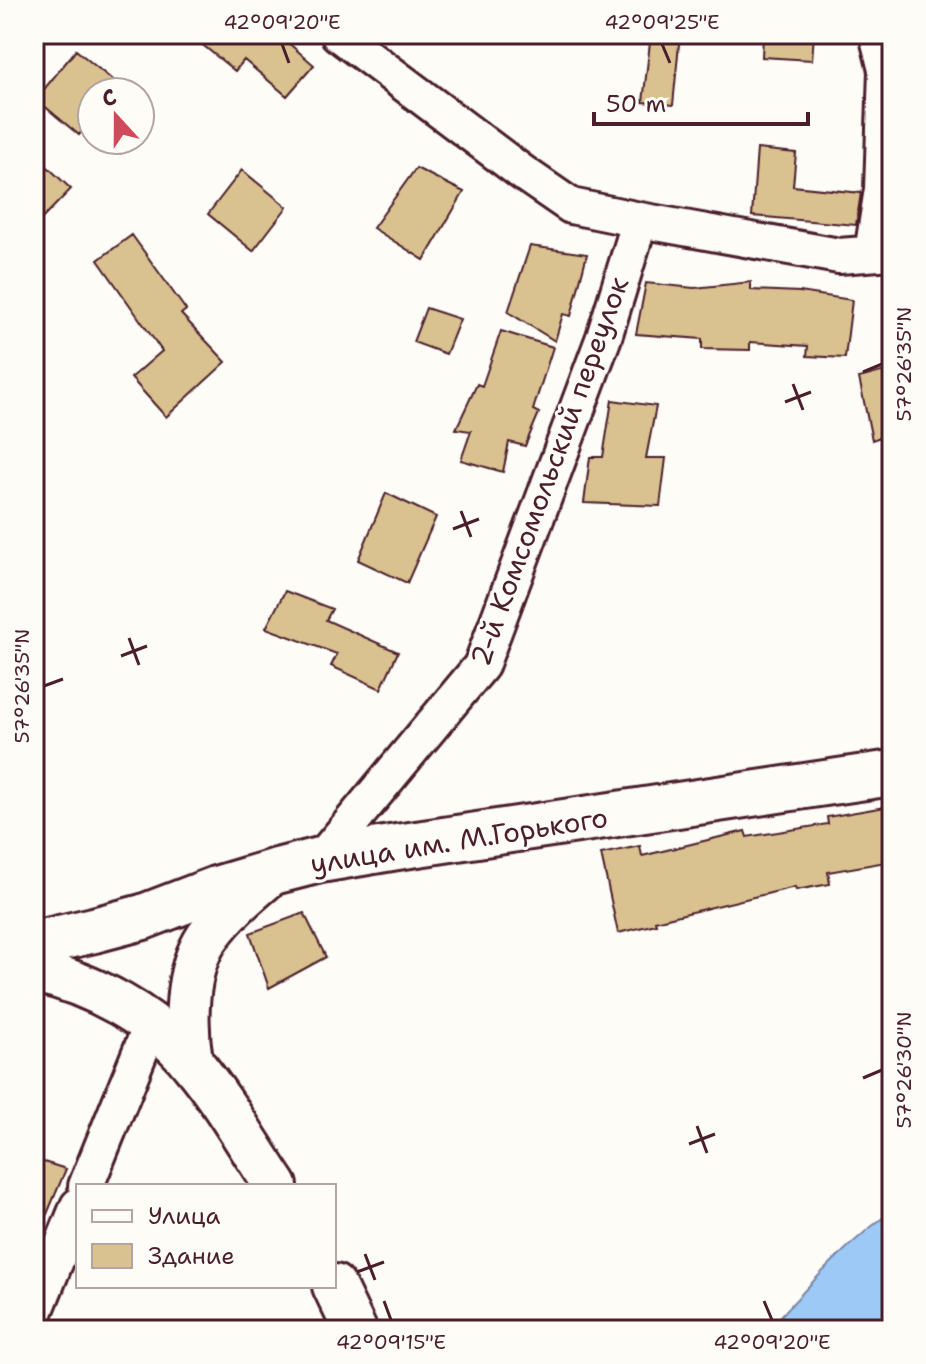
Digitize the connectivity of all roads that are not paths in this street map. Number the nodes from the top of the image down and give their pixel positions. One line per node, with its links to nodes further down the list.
1 (338, 34): 3 (street)
2 (877, 34): 4 (street)
3 (640, 220): 4 (street); 6 (street, 2-й Комсомольский переулок)
4 (882, 252)
5 (892, 773): 6 (main road, улица им. М.Горького)
6 (320, 860): 7 (main road, улица им. М.Горького)
7 (273, 872): 8 (main road, улица им. М.Горького); 11 (street)
8 (34, 944)
9 (34, 971): 10 (street)
10 (151, 1025): 11 (street); 12 (street)
11 (191, 1061): 13 (street)
12 (87, 1184)
13 (275, 1184)
14 (76, 1211): 16 (street)
15 (335, 1288): 17 (street)
16 (34, 1315)
17 (355, 1330)

